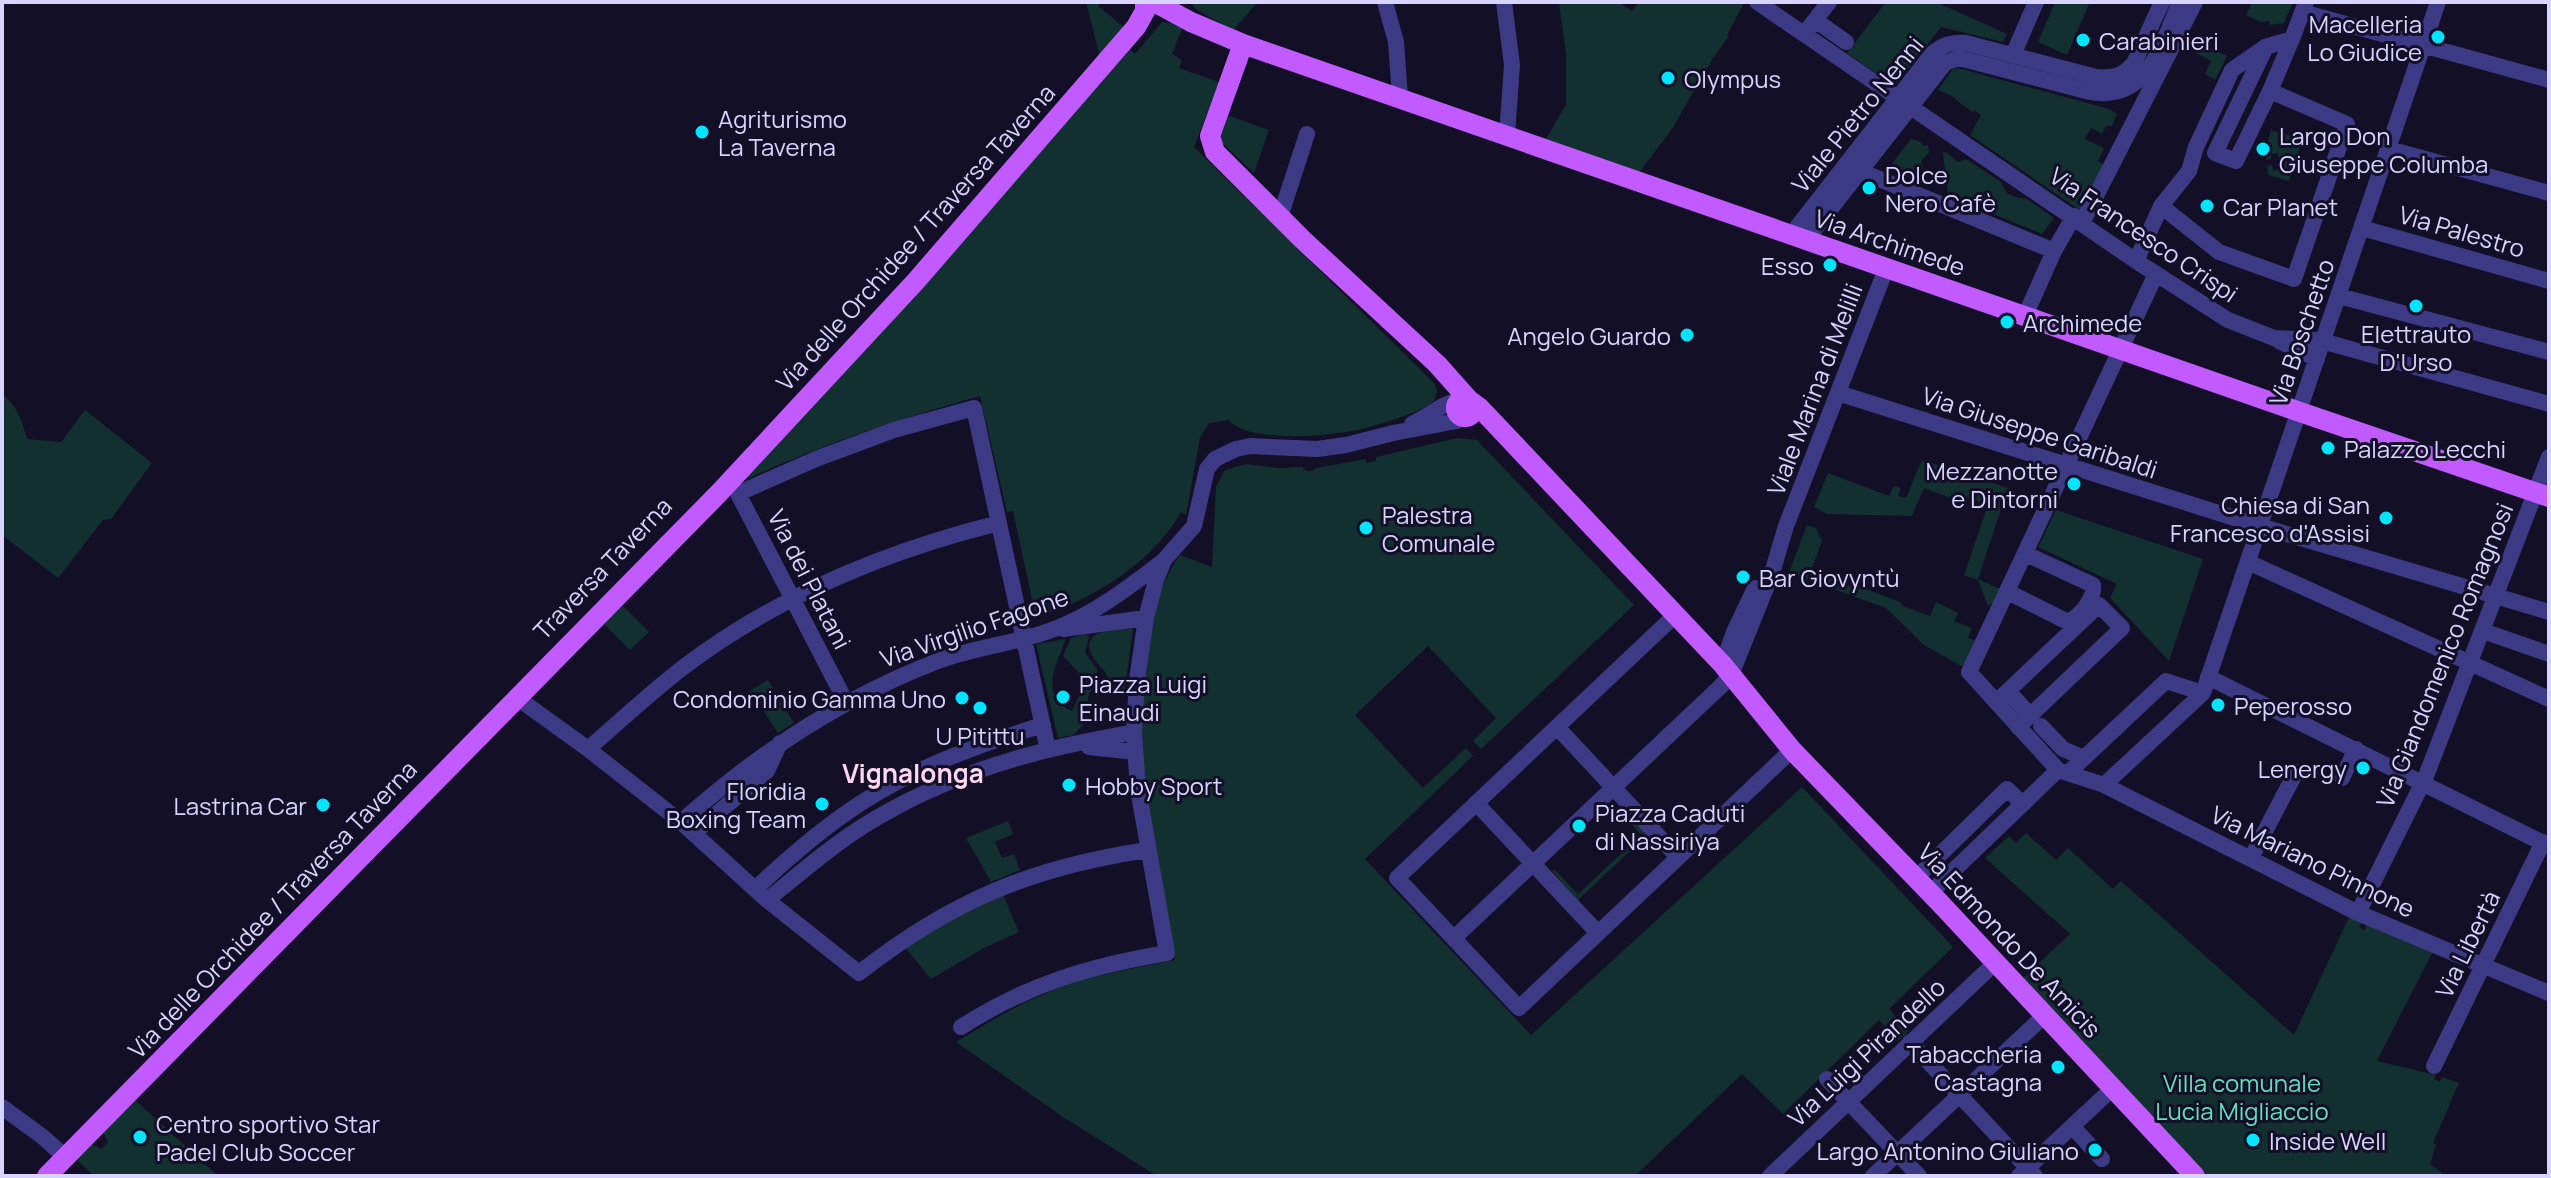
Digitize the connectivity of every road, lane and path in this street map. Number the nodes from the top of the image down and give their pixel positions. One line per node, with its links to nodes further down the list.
1 (1385, 2): 23 (street)
2 (1504, 2): 27 (street)
3 (1757, 2): 12 (street, Via Francesco Crispi)
4 (1829, 2): 12 (street)
5 (2036, 2): 18 (street)
6 (2162, 2): 19 (street)
7 (2180, 2): 19 (street)
8 (2195, 2): 24 (street)
9 (2438, 2): 15 (street, Via Boschetto)
10 (1157, 8): 14 (main road, Via Archimede); 56 (main road, Via delle Orchidee / Traversa Taverna)
11 (2299, 19): 15 (street); 16 (street); 22 (street)
12 (1810, 27): 13 (street); 25 (street, Via Francesco Crispi)
13 (1846, 42)
14 (1243, 44): 23 (main road, Via Archimede); 34 (main road)
15 (2423, 46): 20 (street); 28 (street, Via Boschetto)
16 (2265, 47): 29 (street); 31 (street)
17 (1949, 53): 18 (street, Viale Pietro Nenni); 21 (street, Viale Pietro Nenni); 25 (street, Viale Pietro Nenni)
18 (2013, 55): 21 (street, Viale Pietro Nenni)
19 (2133, 77): 21 (street); 24 (street)
20 (2549, 80)
21 (2108, 86)
22 (2270, 91): 29 (street); 33 (street)
23 (1400, 97): 27 (main road, Via Archimede)
24 (2147, 98): 35 (street)
25 (1904, 102): 30 (street, Viale Pietro Nenni); 35 (street, Via Francesco Crispi); 37 (street, Viale Pietro Nenni)
26 (1307, 134): 34 (street)
27 (1507, 135): 37 (main road, Via Archimede)
28 (2389, 149): 32 (street); 36 (street, Via Boschetto)
29 (2215, 153): 31 (street)
30 (1860, 171): 37 (street, Viale Pietro Nenni); 38 (street)
31 (2189, 171): 33 (street)
32 (2549, 193)
33 (2161, 206): 39 (street)
34 (1280, 217): 52 (main road)
35 (2078, 220): 38 (street); 39 (street, Via Francesco Crispi)
36 (2362, 228): 42 (street, Via Palestro); 43 (street, Via Boschetto)
37 (1799, 238): 40 (main road, Via Archimede)
38 (2051, 259): 44 (street)
39 (2136, 261): 41 (street, Via Francesco Crispi)
40 (1886, 269): 44 (main road, Via Archimede); 50 (street, Viale Marina di Melilli)
41 (2156, 274): 45 (street, Via Francesco Crispi); 47 (street)
42 (2549, 281)
43 (2339, 296): 46 (street, Via Boschetto); 48 (street)
44 (2025, 316): 47 (main road, Via Archimede)
45 (2274, 338): 46 (street, Via Francesco Crispi); 49 (street)
46 (2324, 341): 49 (street, Via Boschetto); 51 (street, Via Francesco Crispi)
47 (2121, 349): 53 (main road, Via Archimede); 55 (street)
48 (2549, 352)
49 (2317, 359): 53 (street, Via Boschetto)
50 (1838, 393): 55 (street, Via Giuseppe Garibaldi); 59 (street, Viale Marina di Melilli)
51 (2549, 404)
52 (1460, 408): 62 (street); 69 (main road, Via Edmondo De Amicis); 75 (main road, Via Edmondo De Amicis)
53 (2300, 412): 57 (main road, Via Archimede); 60 (street, Via Boschetto)
54 (2549, 457): 57 (street, Via Giandomenico Romagnosi)
55 (2067, 465): 60 (street, Via Giuseppe Garibaldi); 61 (street)
56 (735, 486): 58 (street); 66 (street, Via dei Platani); 77 (main road, Via delle Orchidee / Traversa Taverna)
57 (2542, 494): 65 (street, Via Giandomenico Romagnosi)
58 (999, 523): 66 (street); 72 (street)
59 (1786, 526): 75 (street, Viale Marina di Melilli); 75 (street, Viale Marina di Melilli)
60 (2260, 526): 63 (street, Via Boschetto); 65 (street, Via Giuseppe Garibaldi)
61 (2026, 554): 64 (street); 64 (street)
62 (1164, 560): 68 (street); 70 (street, Via Virgilio Fagone)
63 (2248, 562): 74 (street); 76 (street, Via Boschetto)
64 (2008, 592): 78 (street)
65 (2495, 597): 67 (street, Via Giuseppe Garibaldi); 71 (street, Via Giandomenico Romagnosi)
66 (792, 598): 80 (street, Via dei Platani); 87 (street)
67 (2549, 612)
68 (1146, 618): 70 (street); 84 (street)
69 (1668, 622): 75 (main road, Via Edmondo De Amicis); 83 (street)
70 (1049, 631): 72 (street, Via Virgilio Fagone)
71 (2483, 631): 73 (street); 74 (street, Via Giandomenico Romagnosi)
72 (1025, 637): 80 (street, Via Virgilio Fagone); 82 (street)
73 (2549, 654)
74 (2470, 662): 79 (street); 96 (street, Via Giandomenico Romagnosi)
75 (1723, 674): 86 (main road, Via Edmondo De Amicis); 99 (street)
76 (2206, 685): 88 (street); 91 (street); 97 (street)
77 (516, 697): 87 (street); 128 (main road, Via delle Orchidee / Traversa Taverna)
78 (2002, 697): 81 (street); 81 (street)
79 (2549, 699)
80 (846, 702): 102 (street, Via Virgilio Fagone)
81 (2030, 723): 91 (street); 93 (street)
82 (1043, 725): 89 (street); 92 (street)
83 (1557, 727): 99 (street); 100 (street)
84 (1134, 732): 85 (street); 90 (street)
85 (1071, 745): 89 (street); 90 (street)
86 (1789, 746): 106 (street); 109 (main road, Via Edmondo De Amicis)
87 (588, 749): 102 (street)
88 (2356, 749): 95 (street); 96 (street)
89 (1048, 750): 98 (street)
90 (1135, 752): 105 (street)
91 (2084, 758): 93 (street)
92 (928, 767): 98 (street); 101 (street)
93 (2063, 771): 97 (street, Via Mariano Pinnone); 109 (street)
94 (2296, 772): 107 (street)
95 (2342, 778)
96 (2422, 782): 104 (street); 111 (street, Via Giandomenico Romagnosi)
97 (2104, 785): 107 (street, Via Mariano Pinnone)
98 (936, 789): 103 (street)
99 (1617, 792): 106 (street); 108 (street)
100 (1476, 803): 108 (street); 113 (street)
101 (832, 823): 103 (street); 110 (street)
102 (688, 828): 110 (street)
103 (843, 841): 110 (street)
104 (2546, 844): 115 (street, Via Libertà)
105 (1148, 850): 110 (street); 118 (street)
106 (1678, 857): 112 (street)
107 (2251, 858): 111 (street, Via Mariano Pinnone)
108 (1537, 868): 112 (street); 113 (street)
109 (1930, 879): 114 (main road, Via Edmondo De Amicis)
110 (761, 895)
111 (2358, 913): 115 (street, Via Mariano Pinnone)
112 (1598, 933): 113 (street)
113 (1458, 942)
114 (1995, 963): 117 (main road, Via Edmondo De Amicis); 119 (street, Via Luigi Pirandello)
115 (2483, 965): 116 (street, Via Mariano Pinnone); 120 (street, Via Libertà)
116 (2549, 993)
117 (2045, 1015): 122 (main road, Via Edmondo De Amicis); 123 (street)
118 (961, 1027)
119 (1910, 1042): 123 (street); 124 (street, Via Luigi Pirandello)
120 (2434, 1066)
121 (1827, 1079): 124 (street)
122 (2113, 1088): 126 (street); 135 (main road, Via Edmondo De Amicis)
123 (1959, 1095): 127 (street); 131 (street)
124 (1849, 1101): 127 (street); 130 (street, Via Luigi Pirandello)
125 (2, 1107): 128 (street)
126 (2072, 1126): 129 (street); 131 (street)
127 (1897, 1153): 133 (street); 134 (street)
128 (65, 1157): 132 (main road, Via delle Orchidee / Traversa Taverna)
129 (2102, 1159)
130 (1778, 1173)
131 (2027, 1173)
132 (47, 1176)
133 (1873, 1176)
134 (1919, 1176)
135 (2195, 1176)

